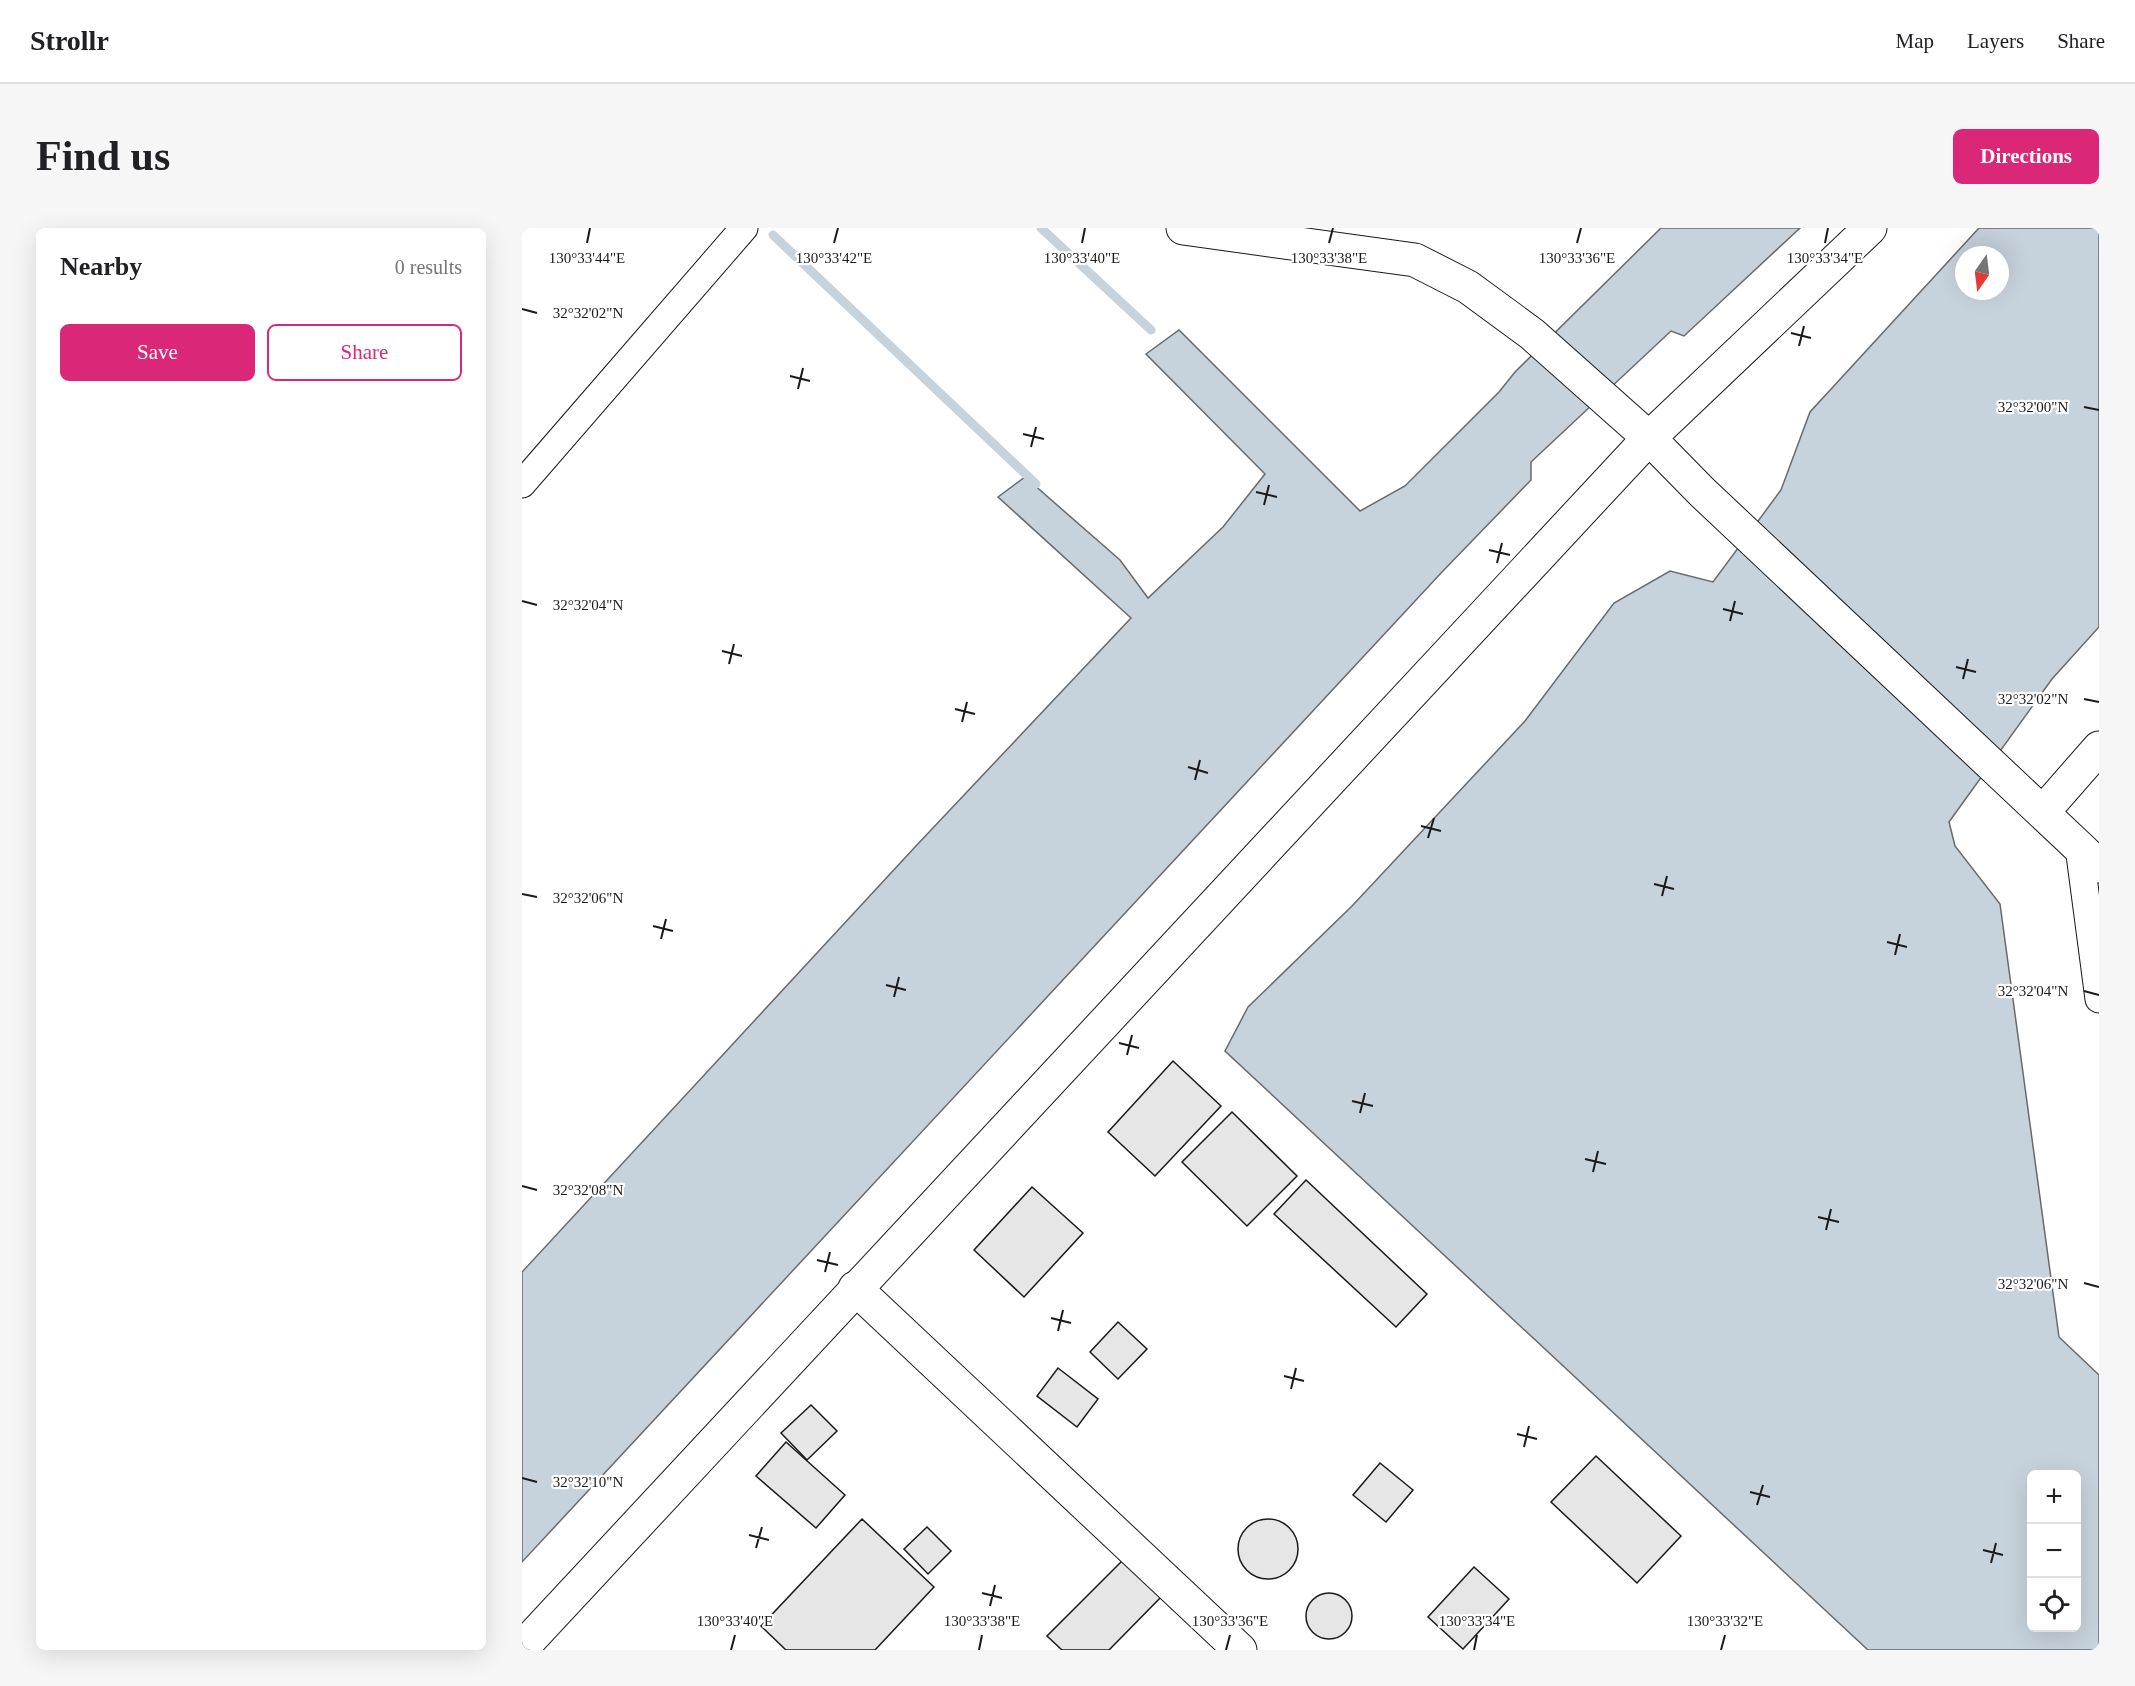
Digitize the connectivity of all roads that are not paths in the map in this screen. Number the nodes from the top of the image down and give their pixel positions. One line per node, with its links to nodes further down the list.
1 (744, 228): 5 (street)
2 (1183, 228): 4 (street)
3 (1870, 228): 4 (street)
4 (1649, 438): 7 (street); 10 (street)
5 (522, 484)
6 (2099, 748): 7 (street)
7 (2043, 812): 8 (street)
8 (2089, 857): 9 (street)
9 (2099, 999)
10 (855, 1288): 11 (street); 12 (street)
11 (522, 1648)
12 (1240, 1650)

